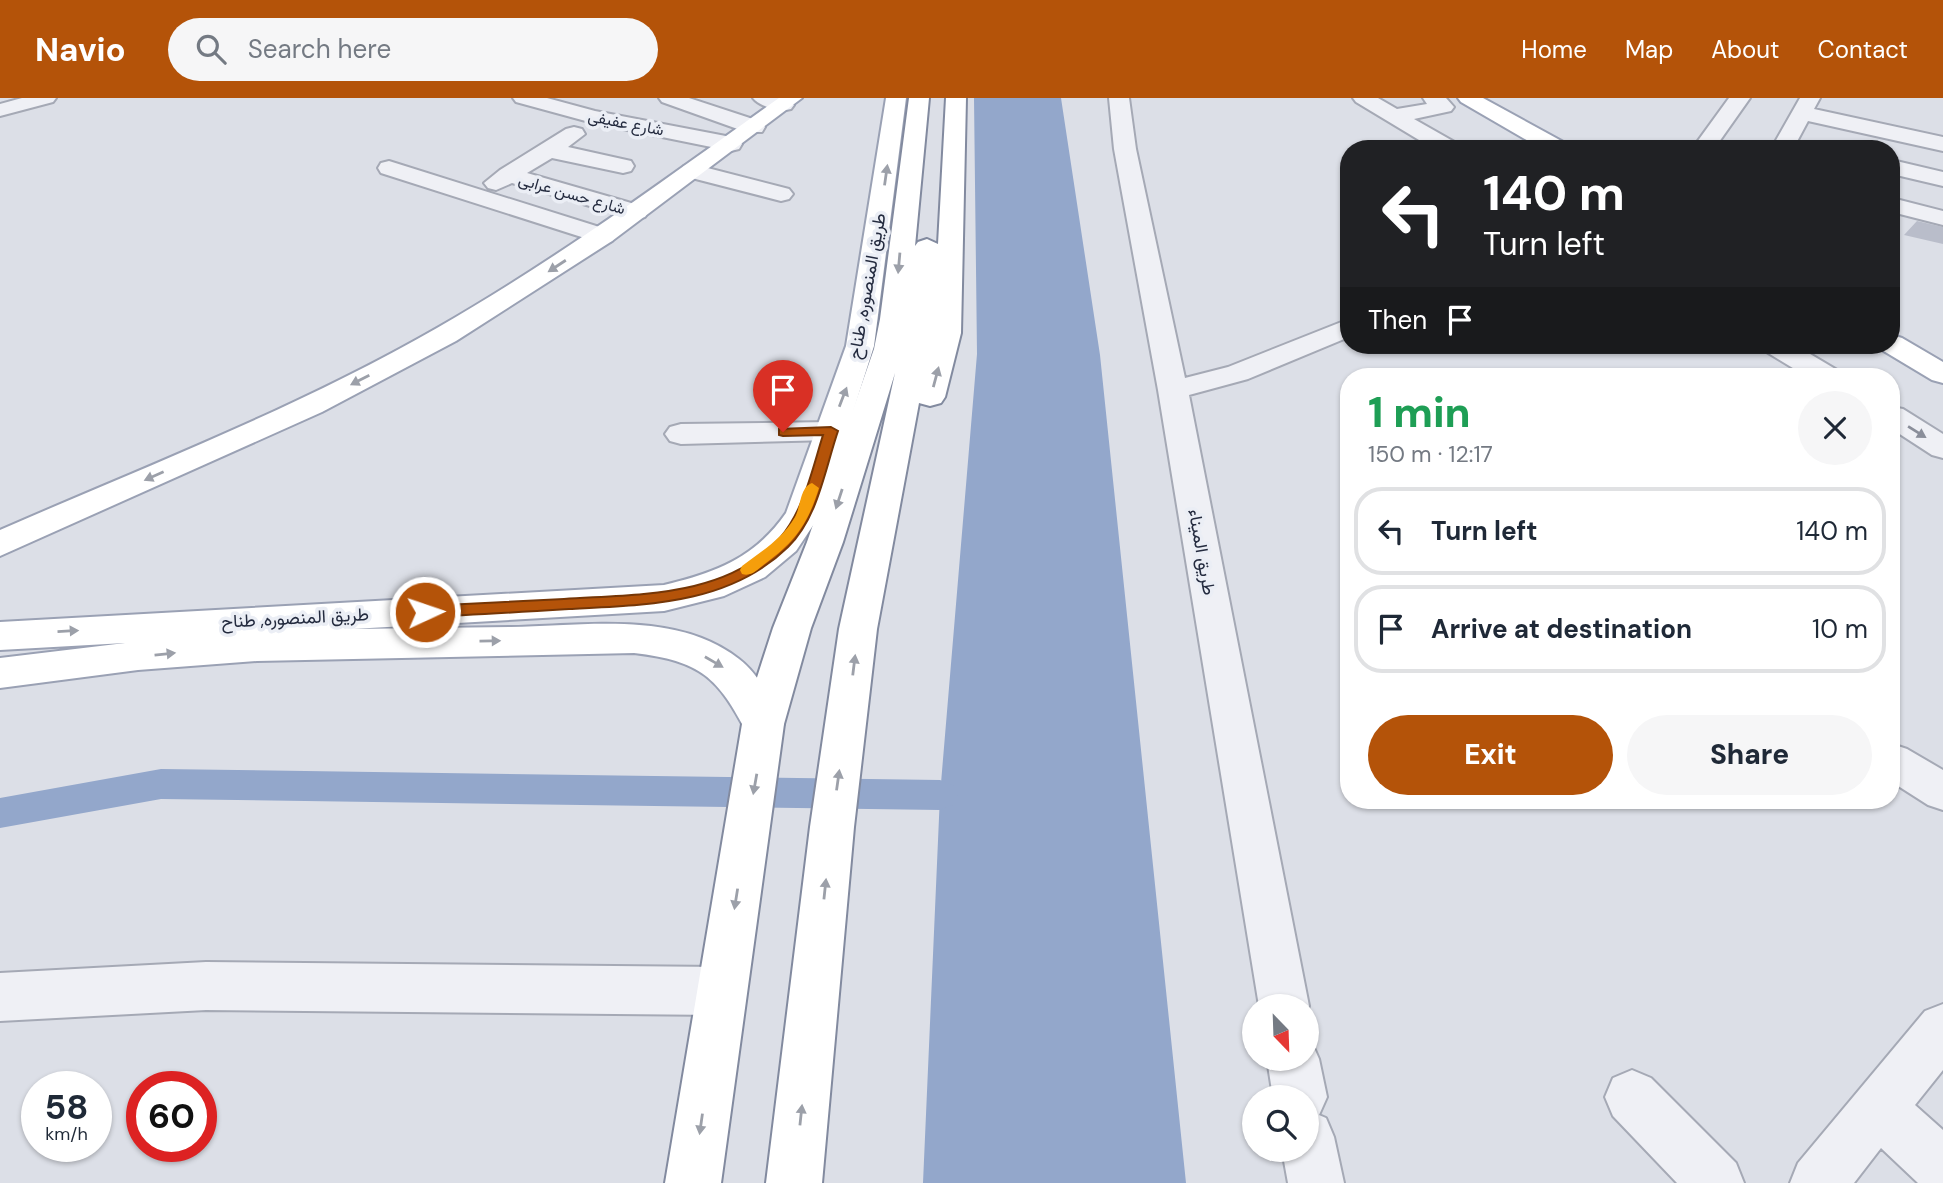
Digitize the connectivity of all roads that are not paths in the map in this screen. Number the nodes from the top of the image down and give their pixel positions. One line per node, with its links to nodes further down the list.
1 (46, 98): 18 (street)
2 (523, 98): 16 (street, شارع عفيفى)
3 (668, 98): 20 (street)
4 (897, 98): 56 (main road, طريق المنصوره, طناح, one-way to 4)
5 (919, 98): 56 (main road, one-way to 56)
6 (939, 98): 59 (main road)
7 (956, 98): 59 (main road, one-way to 7)
8 (1119, 98): 54 (street, طريق الميناء)
9 (1363, 98): 19 (street)
10 (1433, 98): 19 (street)
11 (1451, 98): 24 (main road)
12 (1468, 98): 25 (main road)
13 (1497, 98): 26 (main road)
14 (1740, 98): 27 (street)
15 (779, 100): 20 (main road)
16 (558, 102): 22 (street, شارع عفيفى)
17 (1806, 105): 28 (street); 30 (street)
18 (0, 110)
19 (1394, 116): 23 (street)
20 (754, 127): 29 (main road)
21 (574, 134): 31 (street)
22 (687, 135): 29 (street, شارع عفيفى); 33 (street)
23 (1435, 140)
24 (1525, 140)
25 (1556, 140)
26 (1559, 140)
27 (1710, 140)
28 (1793, 140)
29 (731, 144): 33 (main road)
30 (1943, 144)
31 (548, 150): 35 (street); 37 (street)
32 (625, 155): 35 (street)
33 (683, 161): 40 (main road); 41 (street)
34 (389, 167): 42 (street)
35 (586, 167): 39 (street); 40 (street)
36 (1900, 169): 38 (street)
37 (508, 175): 39 (street, شارع حسن عرابى); 42 (street)
38 (1943, 179)
39 (547, 192): 44 (street, شارع حسن عرابى)
40 (661, 194): 44 (main road)
41 (782, 194)
42 (475, 195): 46 (street)
43 (1900, 207): 45 (street)
44 (636, 212): 46 (main road)
45 (1943, 218)
46 (603, 236): 60 (main road, one-way to 60)
47 (1900, 322): 49 (main road)
48 (1340, 331): 54 (street)
49 (1943, 346)
50 (1900, 349): 53 (main road)
51 (1790, 354): 52 (street)
52 (1813, 368)
53 (1943, 374)
54 (1174, 390): 68 (street, طريق الميناء)
55 (1900, 421): 58 (street, one-way to 58)
56 (846, 433): 57 (street); 61 (main road, طريق المنصوره, طناح); 64 (main road, one-way to 64)
57 (681, 434)
58 (1943, 448)
59 (889, 485): 76 (main road, one-way to 59)
60 (0, 544)
61 (225, 635): 62 (main road, طريق المنصوره, طناح, one-way to 61); 63 (main road, one-way to 61); 64 (main road, one-way to 64)
62 (0, 636)
63 (0, 673)
64 (764, 730): 67 (main road, one-way to 67)
65 (1900, 766): 66 (street)
66 (1943, 792)
67 (721, 991): 69 (street); 75 (main road, one-way to 75)
68 (1282, 994)
69 (0, 997)
70 (1943, 1029): 72 (street)
71 (1632, 1097): 78 (street)
72 (1880, 1110): 74 (street); 79 (street)
73 (1311, 1162): 77 (street)
74 (1943, 1168)
75 (693, 1183)
76 (794, 1183)
77 (1315, 1183)
78 (1716, 1183)
79 (1818, 1183)

